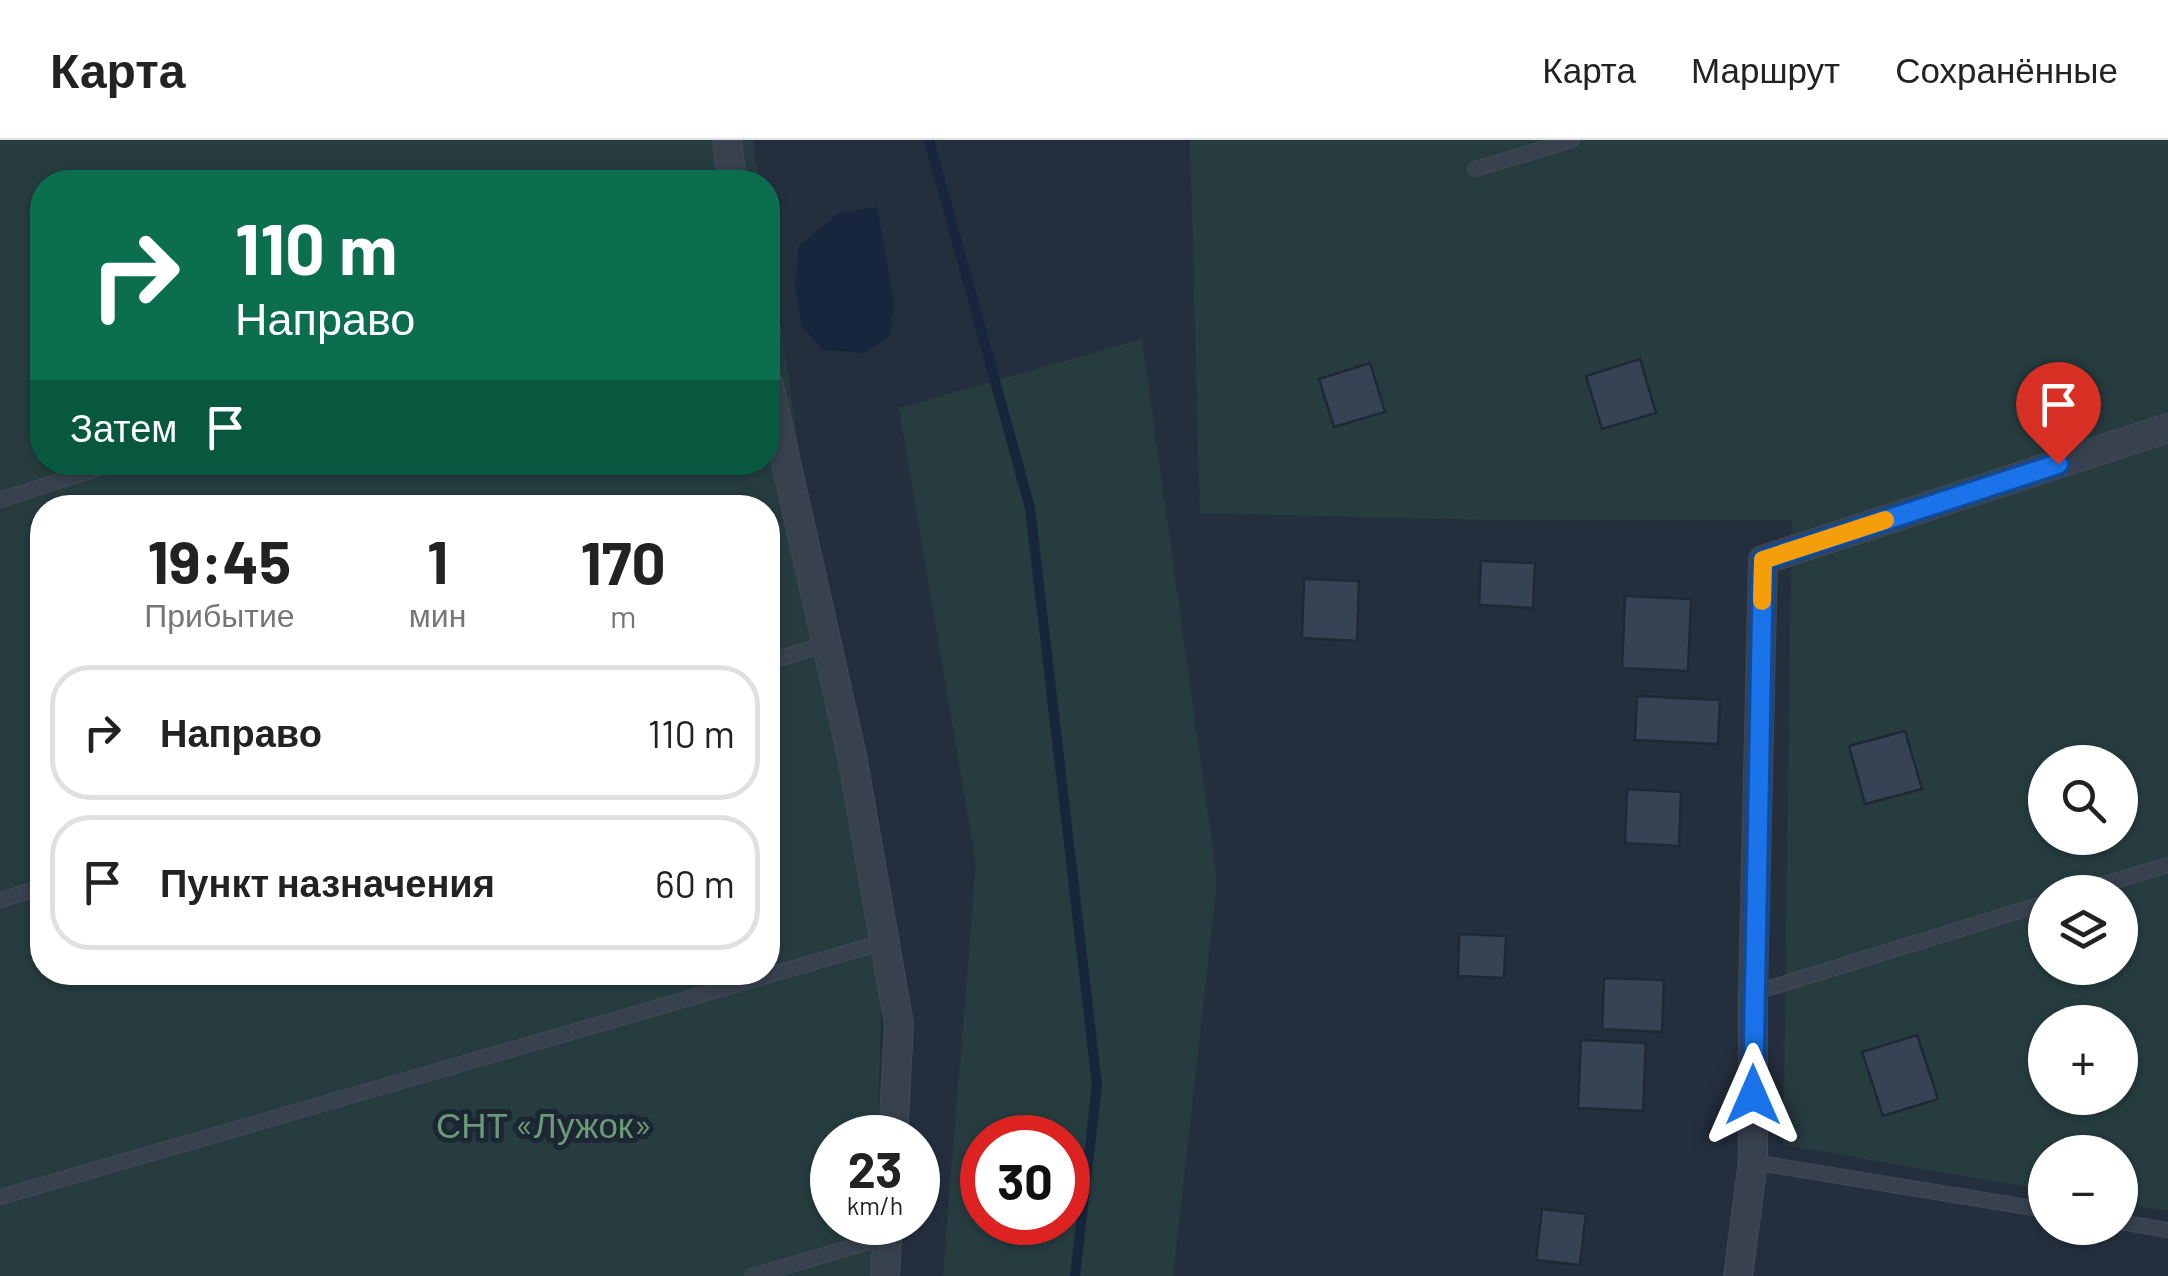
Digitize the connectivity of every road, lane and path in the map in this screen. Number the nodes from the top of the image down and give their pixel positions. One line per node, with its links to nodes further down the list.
1 (727, 140): 4 (street)
2 (1572, 140): 3 (lane)
3 (1475, 168)
4 (731, 170)
5 (2168, 428): 19 (street)
6 (780, 436): 9 (street)
7 (78, 475): 8 (lane)
8 (0, 500)
9 (826, 644): 10 (lane); 16 (street)
10 (780, 658)
11 (2168, 865): 12 (lane)
12 (2135, 875)
13 (30, 891): 14 (lane)
14 (0, 900)
15 (2028, 908): 19 (lane)
16 (884, 942): 17 (lane); 20 (street)
17 (780, 972)
18 (735, 985): 22 (lane)
19 (1753, 993): 21 (street)
20 (894, 1115)
21 (1753, 1162): 23 (lane); 30 (street)
22 (0, 1197)
23 (2028, 1207)
24 (2138, 1225): 25 (lane)
25 (2168, 1230)
26 (844, 1245): 28 (lane)
27 (887, 1245): 29 (street)
28 (752, 1276)
29 (885, 1276)
30 (1738, 1276)

